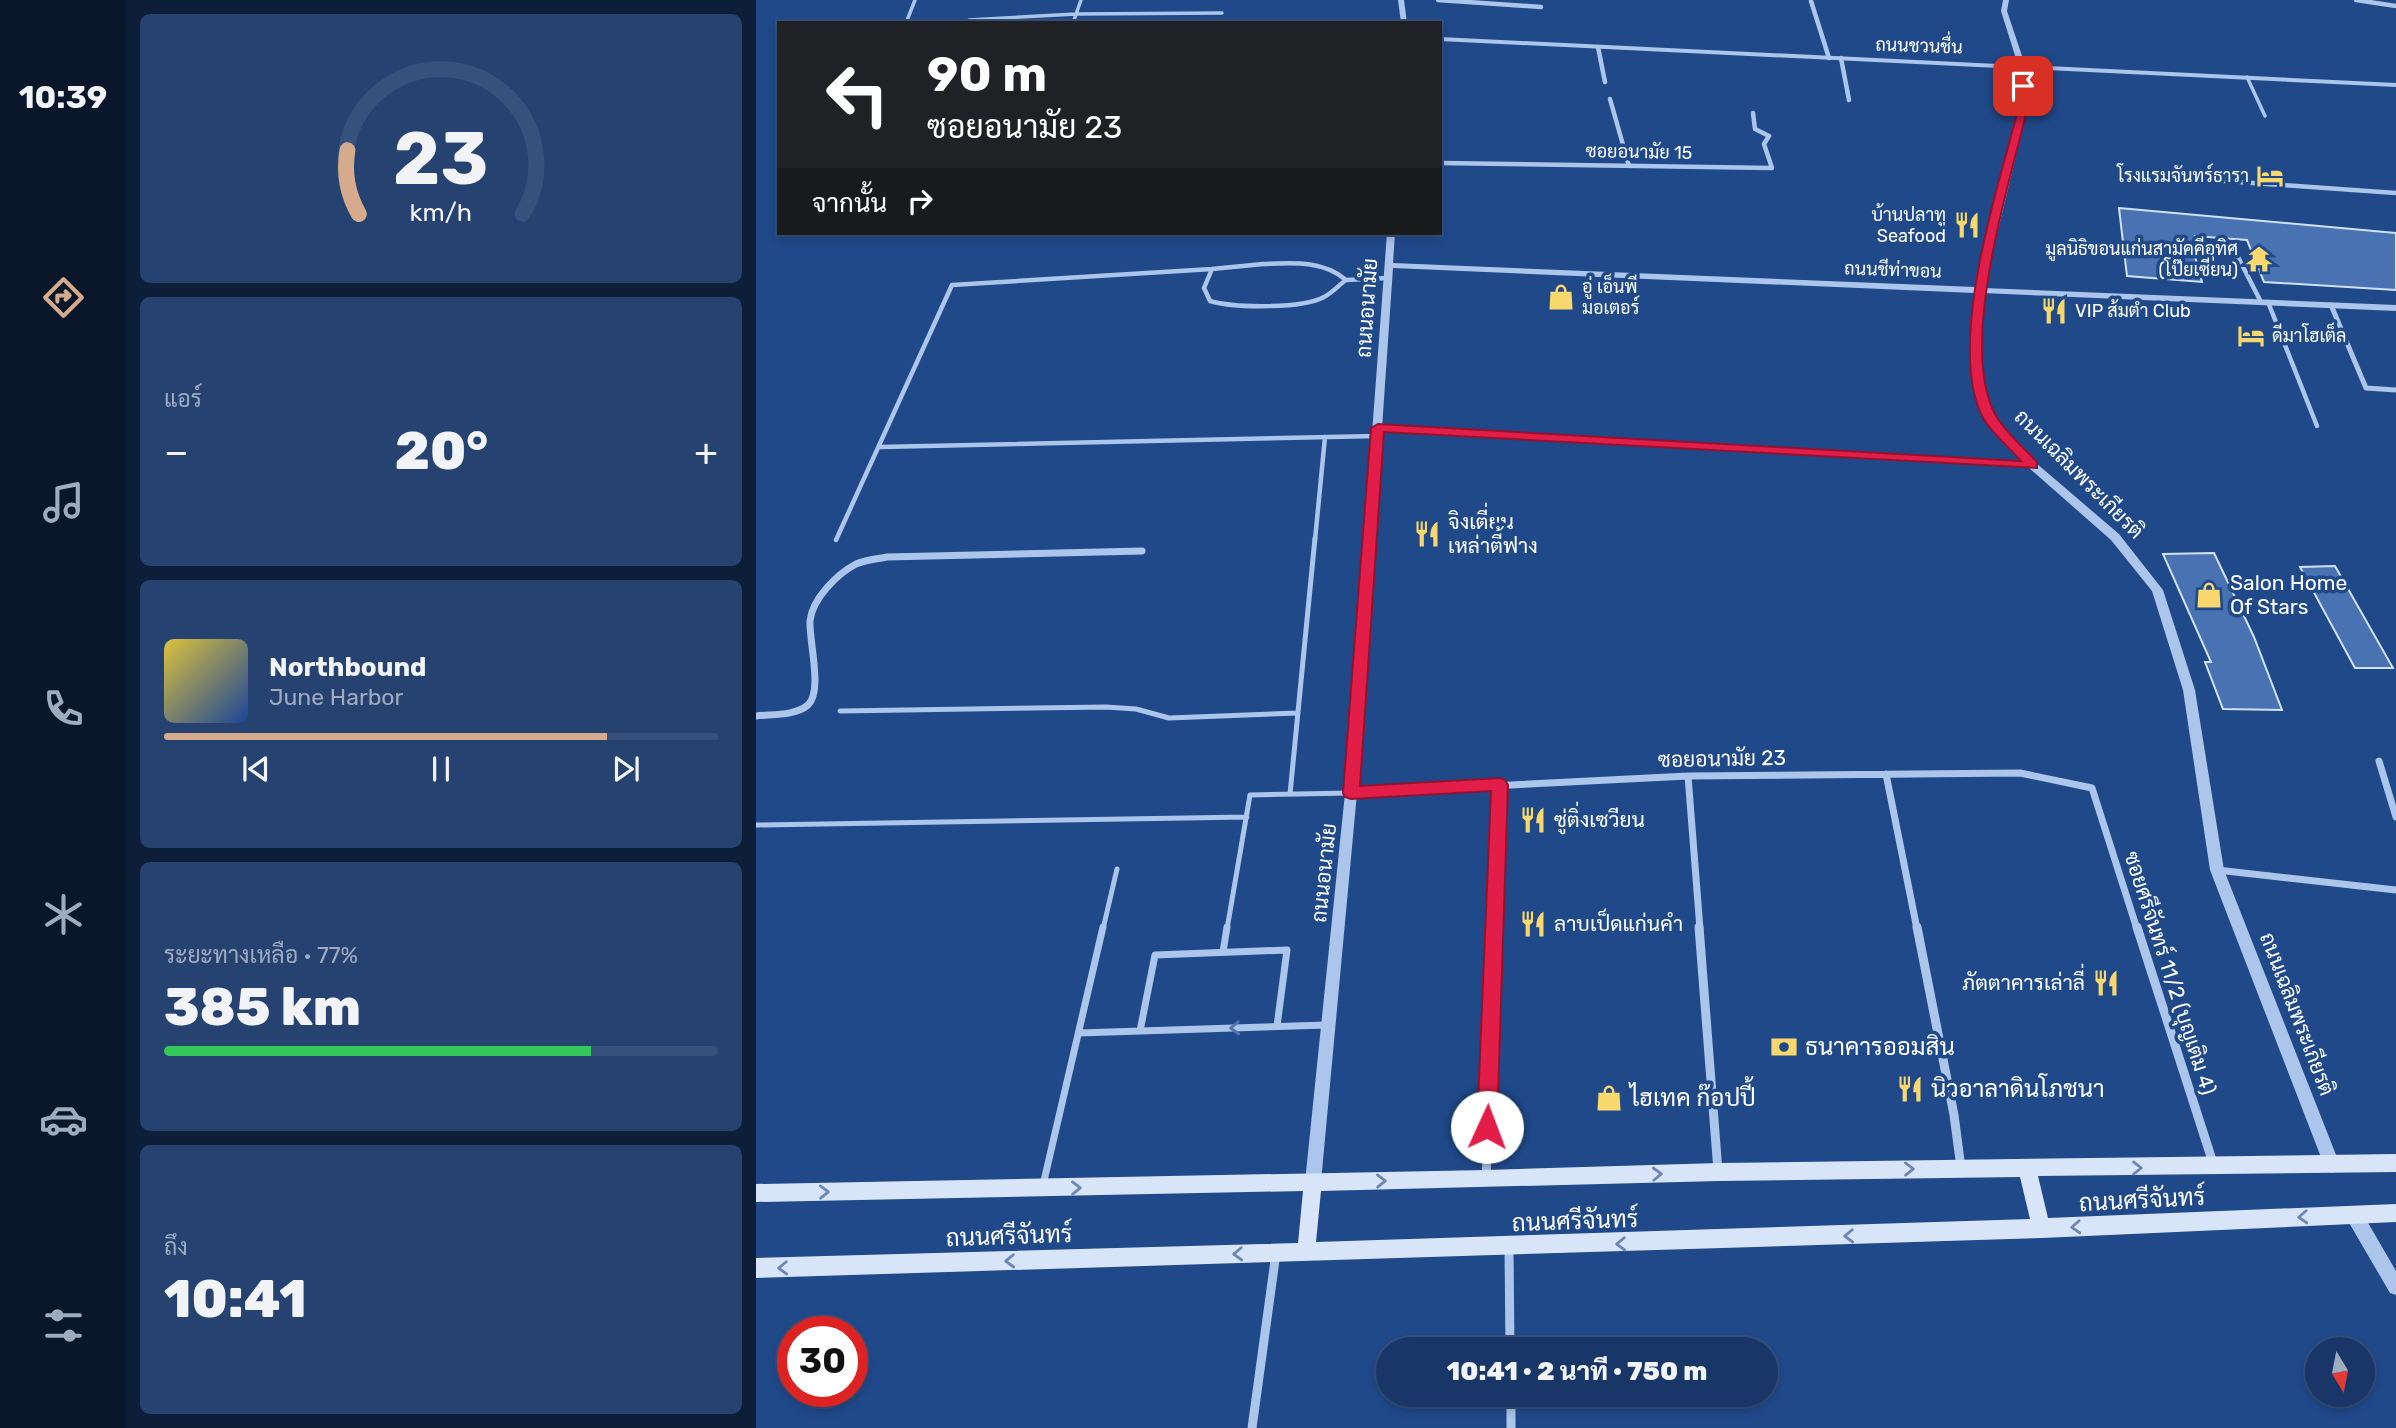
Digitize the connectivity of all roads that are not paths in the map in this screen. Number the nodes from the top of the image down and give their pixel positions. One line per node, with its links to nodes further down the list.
1 (915, 0): 13 (lane)
2 (1080, 0): 11 (lane)
3 (1401, 0): 15 (street)
4 (1438, 0): 9 (street)
5 (2006, 0): 20 (street, ถนนเฉลิมพระเกียรติ)
6 (2356, 0): 8 (street)
7 (1811, 1): 18 (street)
8 (2396, 6)
9 (1541, 7)
10 (1222, 13): 11 (lane)
11 (1076, 14): 12 (lane); 14 (lane)
12 (969, 20)
13 (907, 21)
14 (1074, 21)
15 (1404, 21)
16 (1442, 40): 17 (street, ถนนชวนชื่น)
17 (1598, 47): 18 (street, ถนนชวนชื่น); 22 (street)
18 (1829, 58): 19 (street, ถนนชวนชื่น)
19 (1842, 58): 20 (street, ถนนชวนชื่น); 25 (street)
20 (2022, 66): 21 (street, ถนนชวนชื่น); 37 (street, ถนนเฉลิมพระเกียรติ)
21 (2247, 77): 23 (street, ถนนชวนชื่น); 27 (lane)
22 (1605, 82)
23 (2396, 85)
24 (1610, 99): 29 (street)
25 (1849, 100)
26 (1754, 113): 29 (street, ซอยอนามัย 15)
27 (2265, 116)
28 (1442, 163): 29 (street, ซอยอนามัย 15)
29 (1629, 166)
30 (2196, 179): 31 (street)
31 (2396, 193)
32 (1391, 235): 35 (street, ถนนอนามัย)
33 (2238, 257): 38 (lane)
34 (1212, 269): 36 (lane); 36 (lane); 45 (lane)
35 (1388, 271): 36 (lane); 37 (street, ถนนชีท่าขอน); 43 (street, ถนนอนามัย)
36 (1346, 280)
37 (1979, 289): 38 (street, ถนนชีท่าขอน); 46 (street, ถนนเฉลิมพระเกียรติ)
38 (2264, 302): 39 (street, ถนนชีท่าขอน); 42 (lane)
39 (2331, 305): 40 (street, ถนนชีท่าขอน); 41 (street)
40 (2396, 308)
41 (2396, 390)
42 (2316, 426)
43 (1377, 432): 44 (lane); 46 (street); 57 (street, ถนนอนามัย)
44 (1325, 437): 45 (lane); 50 (lane)
45 (880, 447): 47 (lane)
46 (2032, 465): 63 (street, ถนนเฉลิมพระเกียรติ)
47 (836, 540)
48 (1142, 551): 51 (street)
49 (840, 711): 50 (lane)
50 (1298, 713): 58 (lane)
51 (756, 716)
52 (2379, 761): 60 (street)
53 (1886, 774): 54 (street, ซอยอนามัย 23); 56 (street, ซอยอนามัย 23); 73 (street)
54 (1688, 776): 55 (street, ซอยอนามัย 23); 75 (street)
55 (1500, 785): 57 (street, ซอยอนามัย 23); 76 (street)
56 (2092, 788): 72 (street, ซอยศรีจันทร์ 11/2 (บุญเติม 4))
57 (1351, 793): 58 (lane); 66 (street, ถนนอนามัย)
58 (1290, 794): 59 (lane)
59 (1247, 817): 61 (lane); 65 (lane)
60 (2396, 817)
61 (756, 825)
62 (1116, 869): 69 (lane)
63 (2217, 870): 64 (street); 71 (street, ถนนเฉลิมพระเกียรติ)
64 (2396, 890)
65 (1223, 952): 67 (lane); 68 (lane)
66 (1327, 1025): 67 (lane); 77 (street, ถนนอนามัย)
67 (1278, 1026): 68 (lane, one-way to 68)
68 (1140, 1031): 69 (lane)
69 (1079, 1033): 78 (lane)
70 (2396, 1163): 71 (main road, ถนนศรีจันทร์)
71 (2332, 1165): 72 (main road, ถนนศรีจันทร์)
72 (2214, 1167): 74 (main road, ถนนศรีจันทร์, one-way to 72)
73 (1961, 1168): 74 (main road, ถนนศรีจันทร์); 75 (main road, ถนนศรีจันทร์, one-way to 73)
74 (2027, 1169): 82 (main road)
75 (1718, 1172): 76 (main road, ถนนศรีจันทร์, one-way to 75)
76 (1486, 1179): 77 (main road, ถนนศรีจันทร์, one-way to 76)
77 (1313, 1182): 78 (main road, ถนนศรีจันทร์, one-way to 77); 84 (main road)
78 (1042, 1188): 79 (main road, ถนนศรีจันทร์, one-way to 78)
79 (756, 1193)
80 (2396, 1213): 81 (main road, ถนนศรีจันทร์)
81 (2354, 1214): 82 (main road, ถนนศรีจันทร์, one-way to 82); 87 (street)
82 (2042, 1229): 83 (main road, ถนนศรีจันทร์, one-way to 83)
83 (1509, 1248): 84 (main road, ถนนศรีจันทร์); 88 (street)
84 (1306, 1252): 85 (main road, ถนนศรีจันทร์)
85 (1276, 1253): 86 (main road, ถนนศรีจันทร์, one-way to 86); 90 (street)
86 (756, 1269)
87 (2396, 1287)
88 (1510, 1337)
89 (1511, 1407): 91 (street)
90 (1252, 1428)
91 (1511, 1428)

